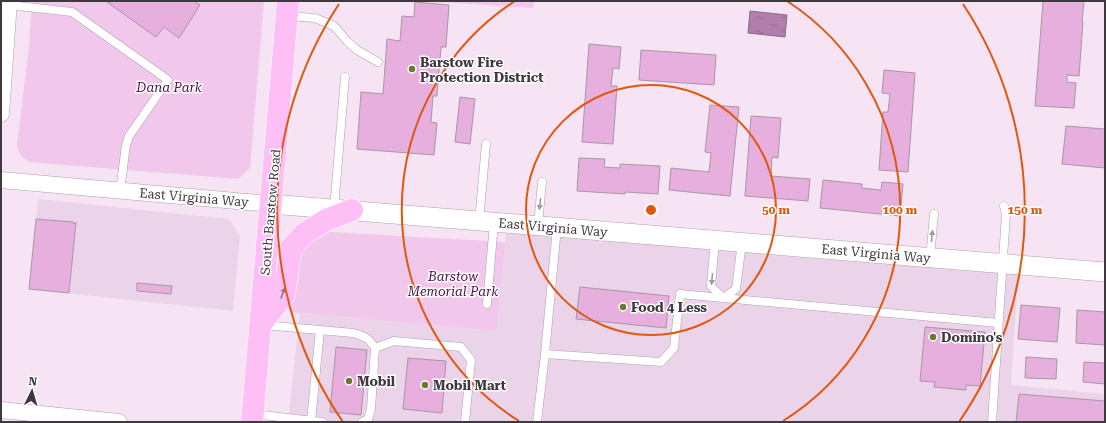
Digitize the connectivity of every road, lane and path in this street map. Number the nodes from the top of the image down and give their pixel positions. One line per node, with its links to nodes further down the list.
1 (9, 3): 5 (street); 9 (lane)
2 (288, 8): 3 (lane); 10 (main road, South Barstow Road)
3 (378, 62)
4 (345, 77): 12 (lane)
5 (1, 114)
6 (486, 144): 14 (lane)
7 (1, 180): 9 (street, East Virginia Way)
8 (542, 182): 15 (lane, one-way to 15)
9 (120, 191): 10 (street, East Virginia Way)
10 (271, 204): 12 (street, East Virginia Way); 25 (main road, South Barstow Road)
11 (1004, 206): 20 (lane)
12 (343, 210): 14 (street, East Virginia Way); 25 (main road, one-way to 12)
13 (934, 214): 19 (lane, one-way to 13)
14 (486, 221): 15 (street, East Virginia Way); 23 (lane)
15 (538, 225): 16 (street, East Virginia Way)
16 (557, 227): 17 (street, East Virginia Way); 28 (lane)
17 (714, 240): 18 (street, East Virginia Way); 22 (lane, one-way to 22)
18 (742, 242): 19 (street, East Virginia Way); 22 (lane)
19 (930, 258): 20 (street, East Virginia Way)
20 (1002, 263): 21 (street, East Virginia Way); 24 (lane)
21 (1105, 272)
22 (723, 298): 24 (lane); 28 (lane)
23 (487, 304)
24 (998, 323): 37 (lane)
25 (260, 325): 26 (lane); 30 (main road, South Barstow Road)
26 (320, 330): 27 (lane); 31 (lane)
27 (375, 348): 32 (lane); 35 (lane)
28 (545, 354): 36 (lane)
29 (1, 410): 33 (street)
30 (252, 418): 31 (lane)
31 (311, 421): 34 (lane)
32 (368, 421)
33 (119, 422)
34 (322, 422)
35 (465, 422)
36 (537, 422)
37 (992, 422)

